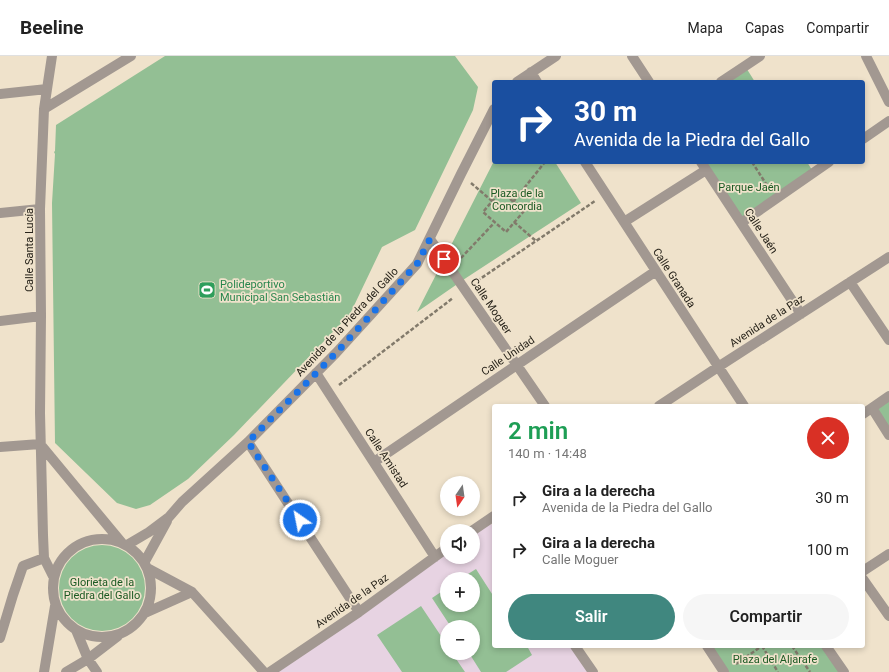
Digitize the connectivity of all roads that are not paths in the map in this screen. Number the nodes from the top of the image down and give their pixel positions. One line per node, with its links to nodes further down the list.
1 (52, 56): 12 (street, Calle Santa Lucía)
2 (131, 56): 15 (street)
3 (556, 56): 7 (street)
4 (632, 56): 10 (street)
5 (760, 56): 11 (street)
6 (866, 56): 14 (street)
7 (531, 72): 8 (street); 9 (street)
8 (520, 80)
9 (536, 80)
10 (648, 80)
11 (724, 80)
12 (47, 89): 13 (street); 15 (street, Calle Santa Lucía)
13 (0, 94)
14 (889, 102)
15 (44, 109): 22 (street, Calle Santa Lucía)
16 (492, 113): 26 (street, Avenida de la Piedra del Gallo)
17 (889, 121): 18 (street)
18 (865, 138)
19 (586, 164): 24 (street, Calle Granada)
20 (826, 164): 25 (street)
21 (703, 166): 24 (street); 25 (street, Calle Jaén)
22 (40, 208): 23 (street); 31 (street, Calle Santa Lucía)
23 (0, 213)
24 (624, 222): 28 (street, Calle Granada)
25 (741, 223): 30 (street, Calle Jaén)
26 (430, 239): 34 (street, Calle Moguer); 36 (street, Avenida de la Piedra del Gallo)
27 (889, 257): 29 (street, Avenida de la Paz)
28 (656, 271): 34 (street, Calle Unidad); 35 (street, Calle Granada)
29 (850, 282): 30 (street, Avenida de la Paz); 33 (street)
30 (801, 314): 35 (street, Avenida de la Paz)
31 (41, 316): 32 (street); 45 (street, Calle Santa Lucía)
32 (0, 321)
33 (889, 340)
34 (517, 365): 38 (street, Calle Moguer); 47 (street, Calle Unidad)
35 (718, 367): 39 (street, Avenida de la Paz); 40 (street, Calle Granada)
36 (316, 373): 44 (street, Avenida de la Piedra del Gallo); 47 (street, Calle Amistad)
37 (889, 396): 41 (street)
38 (544, 404)
39 (662, 404)
40 (743, 404)
41 (872, 408): 42 (street); 43 (street)
42 (865, 413)
43 (888, 432)
44 (248, 442): 48 (street, Avenida de la Piedra del Gallo); 62 (street)
45 (40, 444): 46 (street); 51 (street); 55 (street, Calle Santa Lucía)
46 (0, 447)
47 (374, 462): 54 (street, Calle Amistad)
48 (169, 517): 51 (street, Avenida de la Piedra del Gallo); 56 (street, Avenida de la Piedra del Gallo)
49 (492, 521): 50 (street)
50 (480, 527)
51 (124, 544): 56 (street); 58 (street)
52 (440, 553): 54 (street, Avenida de la Paz)
53 (889, 554): 57 (street)
54 (435, 557): 62 (street, Avenida de la Paz)
55 (44, 558): 58 (street, Calle Santa Lucía); 67 (street)
56 (146, 566): 60 (street); 63 (street)
57 (865, 570)
58 (53, 576): 61 (street)
59 (865, 582): 64 (street)
60 (192, 592): 63 (street); 76 (street)
61 (55, 606): 65 (street); 73 (street)
62 (359, 612): 77 (street, Avenida de la Paz)
63 (144, 613): 66 (street)
64 (889, 616)
65 (76, 630): 66 (street); 71 (street)
66 (123, 633): 71 (street)
67 (0, 638)
68 (576, 648): 78 (street)
69 (709, 648): 72 (street)
70 (827, 648): 79 (street)
71 (88, 659): 74 (street); 75 (street)
72 (728, 670)
73 (44, 672)
74 (66, 672)
75 (97, 672)
76 (264, 672)
77 (270, 672)
78 (593, 672)
79 (844, 672)

